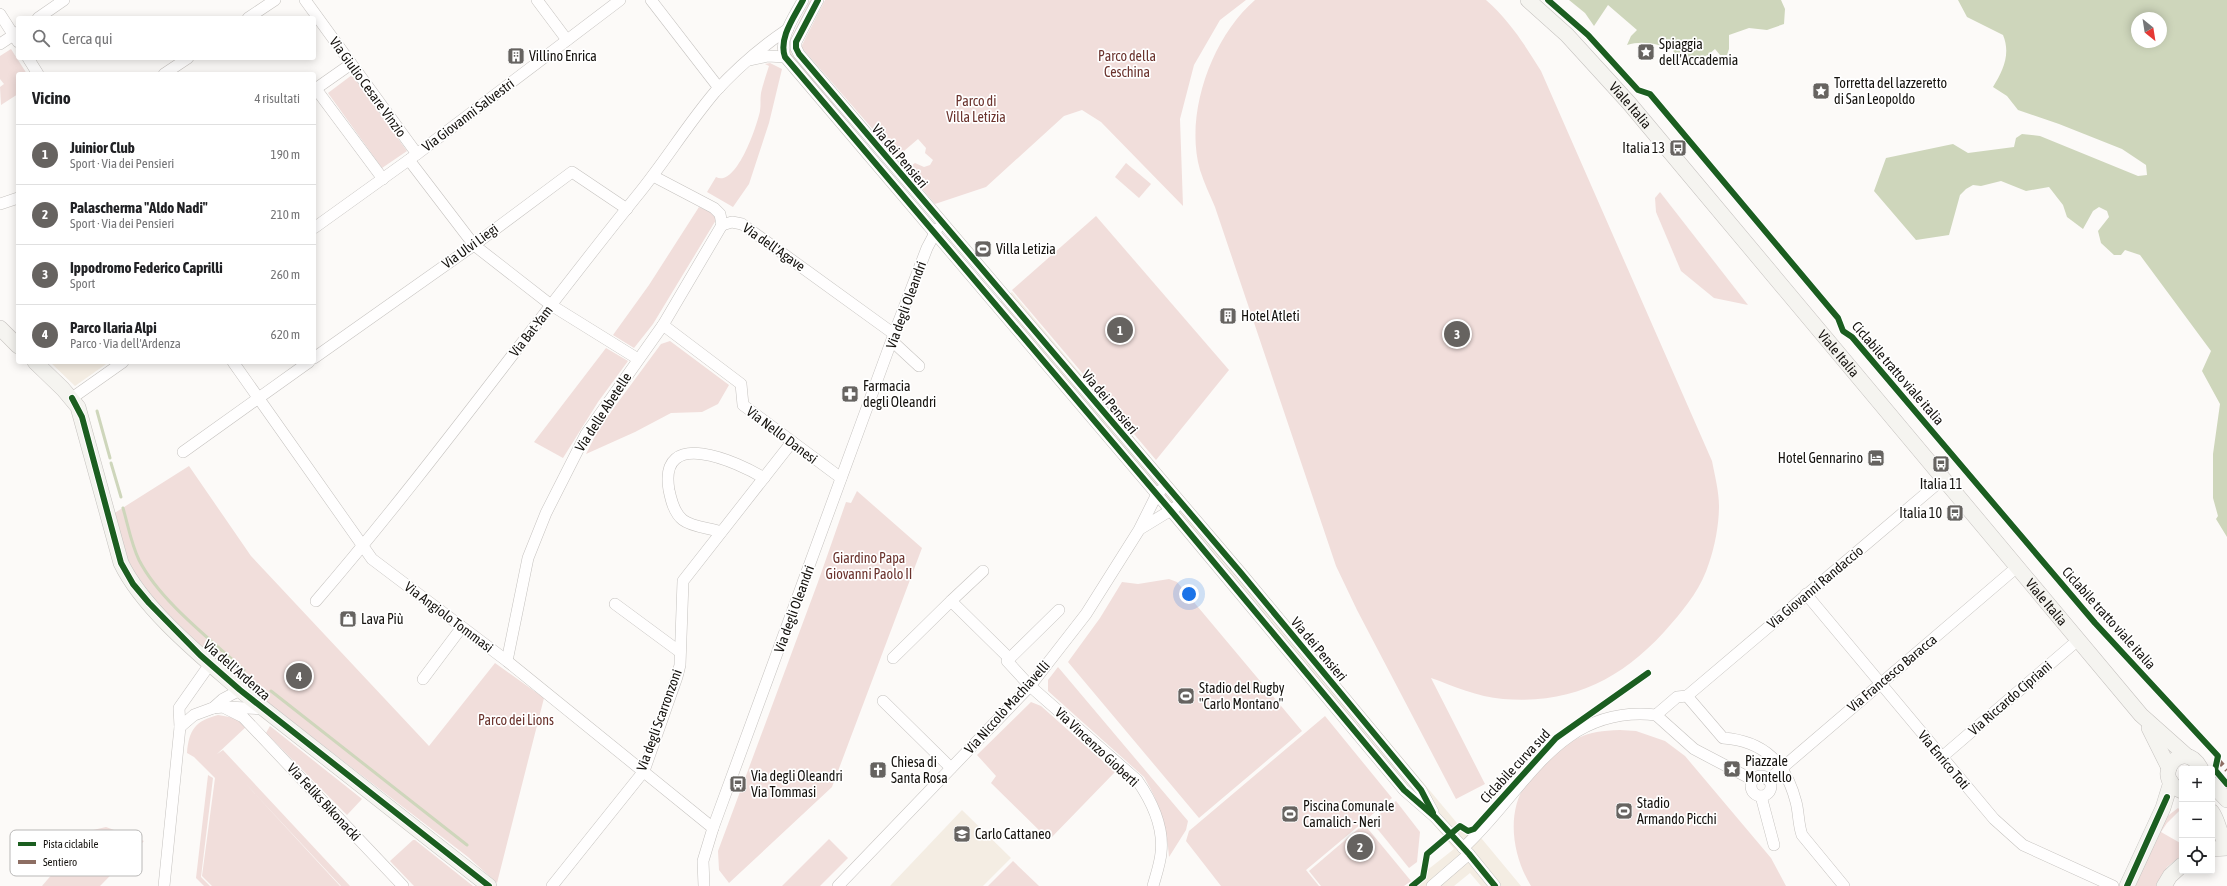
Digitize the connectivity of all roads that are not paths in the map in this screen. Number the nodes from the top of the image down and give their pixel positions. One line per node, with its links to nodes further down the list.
1 (64, 0): 11 (street)
2 (275, 0): 12 (street)
3 (304, 0): 14 (street, Via Giulio Cesare Vinzio)
4 (537, 0): 17 (street)
5 (620, 0): 17 (street, Via Giovanni Salvestri)
6 (652, 0): 26 (street)
7 (803, 0): 15 (street)
8 (818, 0): 35 (street, Via dei Pensieri)
9 (1528, 0): 58 (main road, Viale Italia)
10 (0, 14): 16 (street)
11 (41, 16)
12 (251, 16)
13 (316, 16): 23 (street, Via Giulio Cesare Vinzio)
14 (316, 16)
15 (788, 29): 19 (street); 22 (street, Via Bat-Yam)
16 (16, 36): 18 (street)
17 (567, 40): 29 (street, Via Giovanni Salvestri)
18 (0, 44)
19 (785, 57): 22 (street); 38 (street, Via dei Pensieri)
20 (29, 60): 24 (street)
21 (185, 60): 25 (street)
22 (747, 61): 26 (street, Via Bat-Yam)
23 (351, 64): 27 (street); 29 (street, Via Giulio Cesare Vinzio)
24 (37, 72)
25 (167, 72)
26 (719, 88): 30 (street, Via Bat-Yam)
27 (316, 89)
28 (316, 91): 31 (street)
29 (413, 157): 31 (street, Via Giovanni Salvestri); 39 (street, Via Giulio Cesare Vinzio)
30 (653, 176): 34 (street, Via Bat-Yam); 36 (street, Via dell'Agave)
31 (383, 179): 37 (street, Via Giovanni Salvestri)
32 (16, 200): 33 (street)
33 (0, 204)
34 (627, 208): 39 (street, Via Ulvi Liegi); 40 (street, Via Bat-Yam)
35 (941, 223): 38 (street, Via degli Oleandri); 59 (street, Via dei Pensieri)
36 (722, 225): 41 (street, Via delle Abetelle); 43 (street, Via dell'Agave)
37 (316, 227)
38 (934, 234): 43 (street, Via degli Oleandri); 60 (street, Via dei Pensieri)
39 (474, 245): 40 (street, Via Giulio Cesare Vinzio); 45 (street, Via Ulvi Liegi)
40 (551, 305): 46 (street, Via Giulio Cesare Vinzio); 65 (street, Via Bat-Yam)
41 (663, 325): 46 (street, Via delle Abetelle); 54 (street, Via Nello Danesi)
42 (0, 328): 44 (main road)
43 (893, 338): 51 (street, Via dell'Agave); 57 (street, Via degli Oleandri)
44 (16, 344)
45 (316, 357)
46 (638, 359): 78 (street, Via delle Abetelle)
47 (37, 364): 52 (main road, Via dell'Ardenza)
48 (120, 364): 52 (street)
49 (234, 364): 53 (street, Via Angiolo Tommasi)
50 (306, 364): 53 (street)
51 (919, 366)
52 (72, 398): 79 (main road, Via dell'Ardenza)
53 (258, 398): 55 (street); 65 (street, Via Angiolo Tommasi)
54 (792, 442): 56 (street, Via degli Scarronzoni); 57 (street, Via Nello Danesi)
55 (183, 452)
56 (764, 478): 64 (street, Via degli Scarronzoni); 64 (street)
57 (841, 478): 106 (street, Via degli Oleandri)
58 (1942, 479): 66 (main road, Viale Italia); 68 (street, Via Giovanni Randaccio)
59 (1166, 486): 60 (street); 61 (street, Via dei Pensieri)
60 (1157, 494): 62 (street, Via dei Pensieri); 63 (street, Via Niccolò Machiavelli)
61 (1180, 503): 62 (street); 104 (street, Via dei Pensieri)
62 (1171, 511): 63 (street, Via Niccolò Machiavelli); 104 (street, Via dei Pensieri)
63 (1139, 530): 82 (street, Via Niccolò Machiavelli)
64 (721, 532): 75 (street, Via degli Scarronzoni)
65 (362, 547): 69 (street, Via Bat-Yam); 73 (street, Via Angiolo Tommasi)
66 (2017, 567): 74 (main road, Viale Italia); 81 (street, Via Francesco Baracca)
67 (982, 571): 70 (street)
68 (1806, 594): 81 (street, Via Enrico Toti); 84 (street, Via Giovanni Randaccio)
69 (316, 601)
70 (951, 601): 76 (street); 77 (street)
71 (615, 604): 75 (street)
72 (1059, 610): 77 (street)
73 (462, 627): 78 (street, Via Angiolo Tommasi); 80 (street)
74 (2078, 640): 89 (main road, Viale Italia); 93 (street, Via Riccardo Cipriani)
75 (680, 652): 97 (street, Via degli Scarronzoni)
76 (893, 658)
77 (1009, 658): 82 (street, Via Vincenzo Gioberti)
78 (507, 661): 97 (street, Via Angiolo Tommasi)
79 (210, 664): 83 (main road, Via dell'Ardenza); 90 (street)
80 (423, 679)
81 (1880, 684): 93 (street, Via Enrico Toti); 95 (street, Via Francesco Baracca)
82 (1030, 686): 96 (street, Via Niccolò Machiavelli); 121 (street, Via Vincenzo Gioberti)
83 (240, 690): 86 (street); 87 (main road, Via dell'Ardenza)
84 (1687, 696): 88 (street); 95 (street)
85 (883, 701): 96 (street)
86 (218, 708): 87 (street, Via dell'Ardenza); 90 (street); 91 (street, Via Feliks Bikonacki)
87 (264, 709): 91 (street); 117 (main road, Via dell'Ardenza)
88 (1656, 715): 98 (street); 111 (street)
89 (2141, 715): 92 (main road, Viale Italia); 100 (main road, Viale Italia)
90 (180, 727): 114 (street)
91 (257, 731): 113 (street, Via Feliks Bikonacki)
92 (2187, 756): 94 (main road, Viale Italia); 100 (main road)
93 (1942, 757): 125 (street, Via Enrico Toti)
94 (2199, 766)
95 (1782, 767): 99 (street, Via Francesco Baracca); 124 (street)
96 (951, 768): 120 (street, Via Niccolò Machiavelli)
97 (644, 771): 106 (street, Via Angiolo Tommasi); 118 (street, Via degli Scarronzoni)
98 (1753, 780): 99 (street); 102 (street)
99 (1768, 780): 102 (street)
100 (2174, 780): 126 (main road)
101 (2215, 787): 103 (main road)
102 (1761, 796): 107 (street)
103 (2227, 800)
104 (1435, 816): 111 (street, Via dei Pensieri)
105 (2215, 819): 108 (main road)
106 (713, 828): 119 (street, Via degli Oleandri)
107 (1774, 845)
108 (2227, 845)
109 (2227, 848): 110 (main road)
110 (2215, 849)
111 (1466, 851): 122 (street); 123 (street, Via dei Pensieri)
112 (2179, 868): 127 (main road)
113 (391, 873): 115 (street); 116 (street, Via Feliks Bikonacki)
114 (164, 886)
115 (390, 886)
116 (403, 886)
117 (489, 886)
118 (552, 886)
119 (704, 886)
120 (838, 886)
121 (1153, 886)
122 (1432, 886)
123 (1495, 886)
124 (1844, 886)
125 (2113, 886)
126 (2127, 886)
127 (2164, 886)

